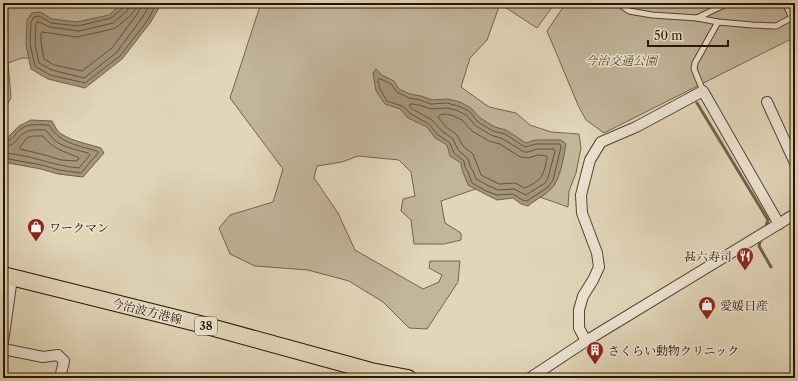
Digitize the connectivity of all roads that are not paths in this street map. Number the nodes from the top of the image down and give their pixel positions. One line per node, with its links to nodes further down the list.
1 (618, 3): 5 (lane)
2 (728, 3): 5 (lane)
3 (785, 3): 4 (lane)
4 (794, 17): 6 (lane)
5 (697, 18): 6 (lane)
6 (718, 22): 7 (lane)
7 (703, 91): 11 (street); 13 (street)
8 (767, 102): 9 (street)
9 (795, 163)
10 (795, 214): 11 (street)
11 (779, 224): 13 (street)
12 (7, 276): 14 (street); 17 (main road, 今治波方港線 / 38)
13 (586, 341): 18 (street)
14 (3, 342)
15 (3, 349): 16 (street)
16 (60, 378)
17 (408, 378)
18 (530, 378)

